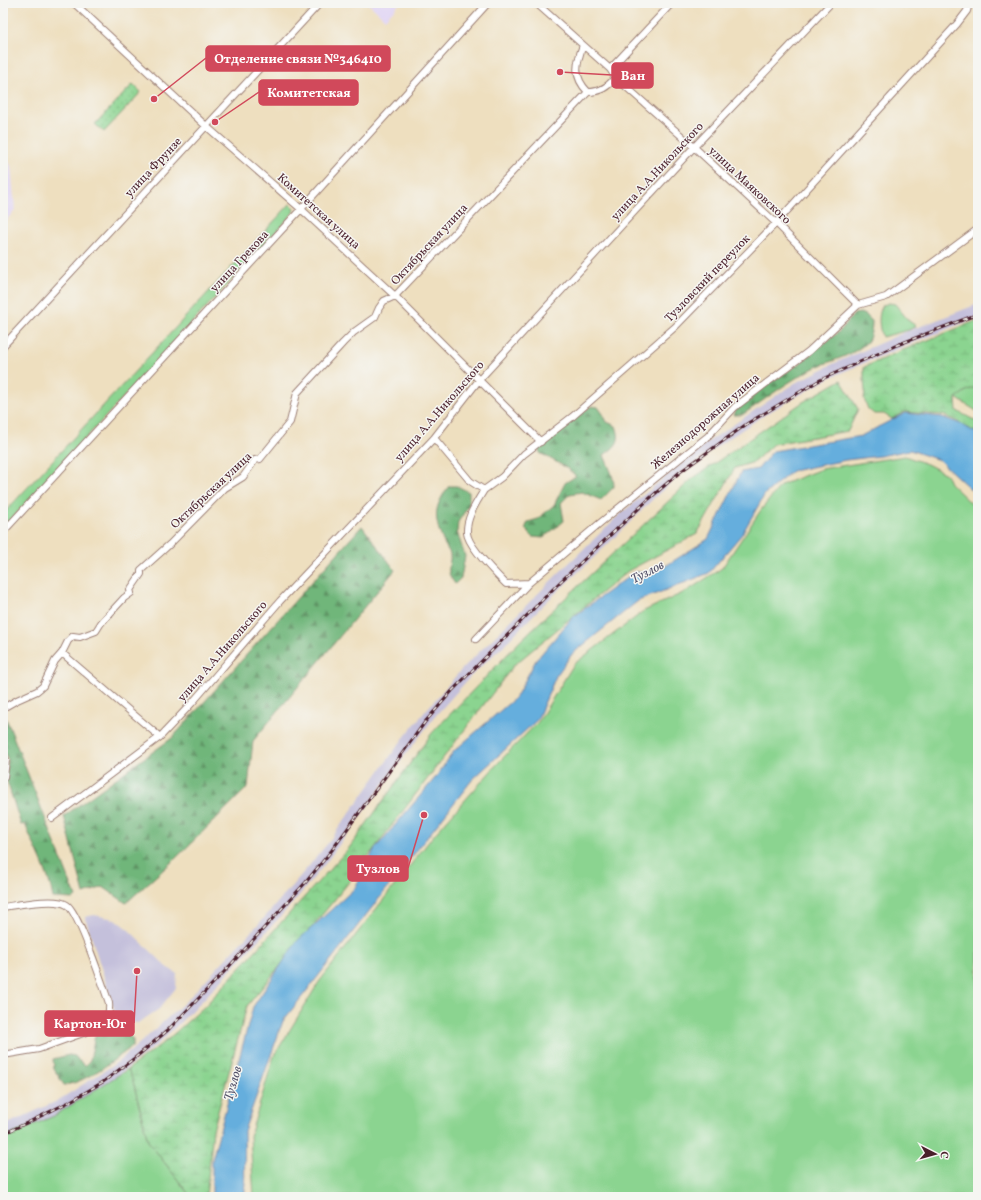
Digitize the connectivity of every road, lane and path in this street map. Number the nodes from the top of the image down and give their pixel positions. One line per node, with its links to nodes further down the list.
1 (74, 3): 12 (street, Комитетская улица)
2 (320, 3): 12 (street, улица Фрунзе)
3 (488, 3): 14 (street, улица Грекова)
4 (536, 3): 8 (street, улица Маяковского)
5 (672, 3): 9 (street)
6 (831, 3): 13 (street, улица А.А.Никольского)
7 (969, 3): 15 (street, Тузловский переулок)
8 (583, 45): 9 (street, улица Маяковского); 11 (street)
9 (610, 69): 10 (street, улица Маяковского)
10 (615, 78): 11 (street); 13 (street, улица Маяковского)
11 (588, 92): 17 (street, Октябрьская улица)
12 (206, 126): 14 (street, Комитетская улица); 19 (street, улица Фрунзе)
13 (694, 147): 15 (street, улица Маяковского); 20 (street, улица А.А.Никольского)
14 (301, 209): 17 (street, Комитетская улица); 24 (street, улица Грекова)
15 (776, 223): 18 (street, улица Маяковского); 22 (street, Тузловский переулок)
16 (978, 229): 18 (street, Железнодорожная улица)
17 (395, 296): 20 (street, Комитетская улица); 27 (street, Октябрьская улица)
18 (858, 305): 25 (street, Железнодорожная улица)
19 (3, 346)
20 (478, 380): 21 (street, улица А.А.Никольского); 22 (street, Комитетская улица)
21 (434, 438): 23 (street); 29 (street, улица А.А.Никольского)
22 (541, 442): 23 (street, Тузловский переулок)
23 (484, 490): 25 (street)
24 (3, 532)
25 (529, 583): 26 (street, Железнодорожная улица)
26 (476, 639)
27 (62, 653): 28 (street, Октябрьская улица); 29 (street)
28 (3, 708)
29 (160, 737): 32 (street, улица А.А.Никольского)
30 (3, 754): 31 (street)
31 (4, 777)
32 (52, 818)
33 (3, 907): 34 (street)
34 (3, 1055)

